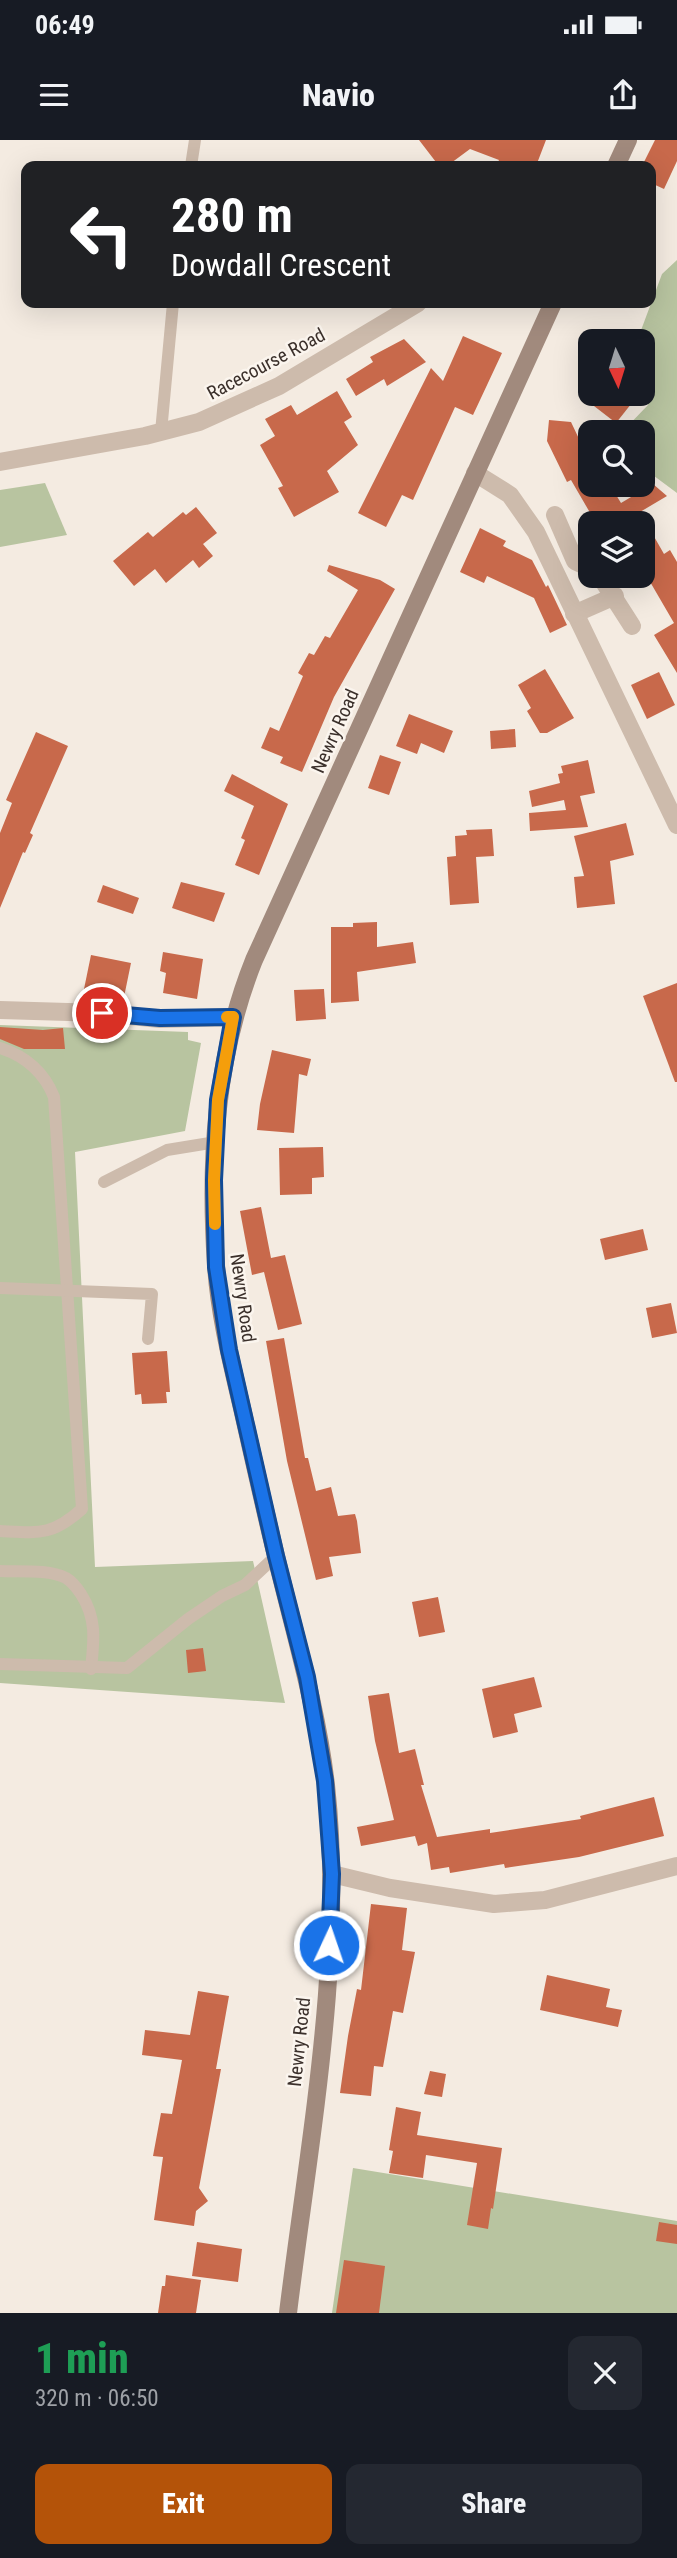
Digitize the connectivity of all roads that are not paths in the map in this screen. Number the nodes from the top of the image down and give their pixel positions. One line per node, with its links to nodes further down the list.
1 (195, 140): 3 (lane)
2 (628, 140): 4 (main road)
3 (192, 161)
4 (618, 161)
5 (173, 308): 8 (lane)
6 (410, 308): 8 (street, Racecourse Road)
7 (552, 308): 10 (main road, Newry Road)
8 (161, 432): 9 (street, Racecourse Road)
9 (0, 462)
10 (475, 473): 15 (street); 19 (main road, Newry Road)
11 (555, 515): 12 (street)
12 (578, 562)
13 (609, 588): 14 (street)
14 (615, 596): 15 (street); 16 (street)
15 (574, 614): 17 (street)
16 (632, 626)
17 (677, 825)
18 (0, 1010): 19 (street)
19 (233, 1017): 21 (main road, Newry Road)
20 (0, 1048): 24 (lane)
21 (216, 1142): 22 (lane); 27 (main road, Newry Road)
22 (104, 1182)
23 (0, 1288): 24 (lane)
24 (69, 1290): 25 (lane); 26 (lane)
25 (148, 1339)
26 (0, 1531)
27 (276, 1556): 30 (lane); 32 (main road, Newry Road)
28 (0, 1571): 30 (lane)
29 (0, 1664): 30 (lane)
30 (92, 1669)
31 (677, 1866): 32 (street)
32 (332, 1874): 33 (main road, Newry Road)
33 (288, 2313)

